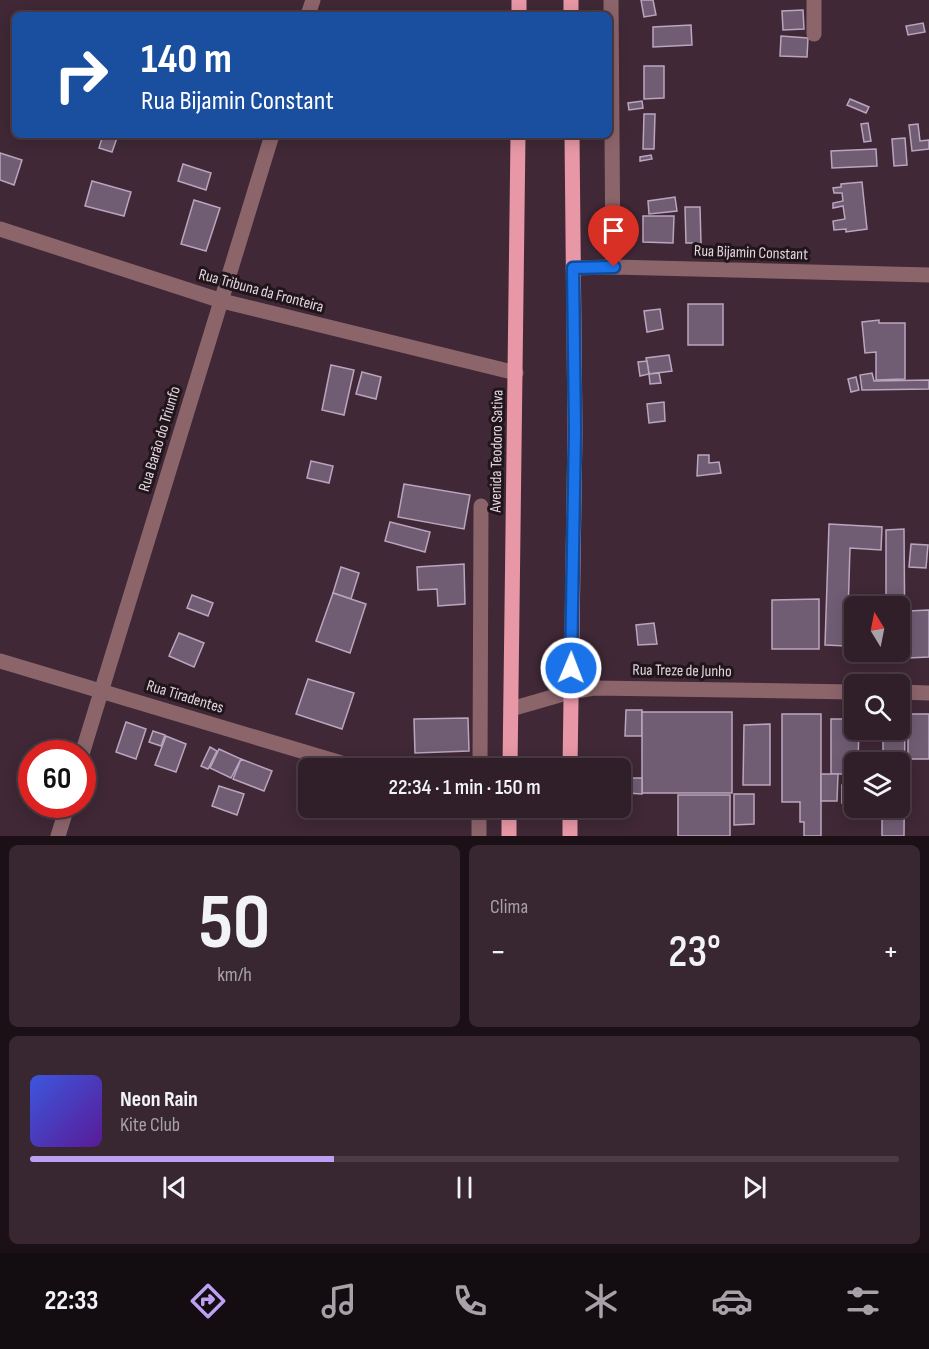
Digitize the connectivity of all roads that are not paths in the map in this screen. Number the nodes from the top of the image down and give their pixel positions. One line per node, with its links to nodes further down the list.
1 (814, 0): 2 (street)
2 (814, 34)
3 (612, 89): 8 (street)
4 (271, 138): 11 (street, Rua Barão do Triunfo)
5 (518, 138): 12 (main road, Avenida Teodoro Sativa)
6 (572, 138): 9 (main road)
7 (0, 229): 11 (street, Rua Tribuna da Fronteira)
8 (614, 267): 9 (street, Rua Bijamin Constant); 10 (street, Rua Bijamin Constant)
9 (573, 268): 16 (main road)
10 (929, 276)
11 (222, 301): 12 (street, Rua Tribuna da Fronteira); 15 (street, Rua Barão do Triunfo)
12 (516, 372): 20 (main road, Avenida Teodoro Sativa)
13 (481, 506): 23 (street)
14 (0, 661): 15 (street, Rua Tiradentes)
15 (101, 690): 21 (street, Rua Barão do Triunfo); 22 (street, Rua Tiradentes)
16 (570, 692): 17 (street, Rua Treze de Junho); 20 (street, Rua Treze de Junho); 25 (main road)
17 (844, 692)
18 (910, 692): 19 (street)
19 (929, 693)
20 (511, 710): 24 (main road, Avenida Teodoro Sativa)
21 (86, 740)
22 (325, 758)
23 (480, 758)
24 (510, 758)
25 (570, 758)
26 (64, 818): 30 (street)
27 (479, 818): 31 (street)
28 (509, 818): 32 (main road)
29 (570, 818): 33 (main road)
30 (58, 836)
31 (479, 836)
32 (509, 836)
33 (570, 836)

